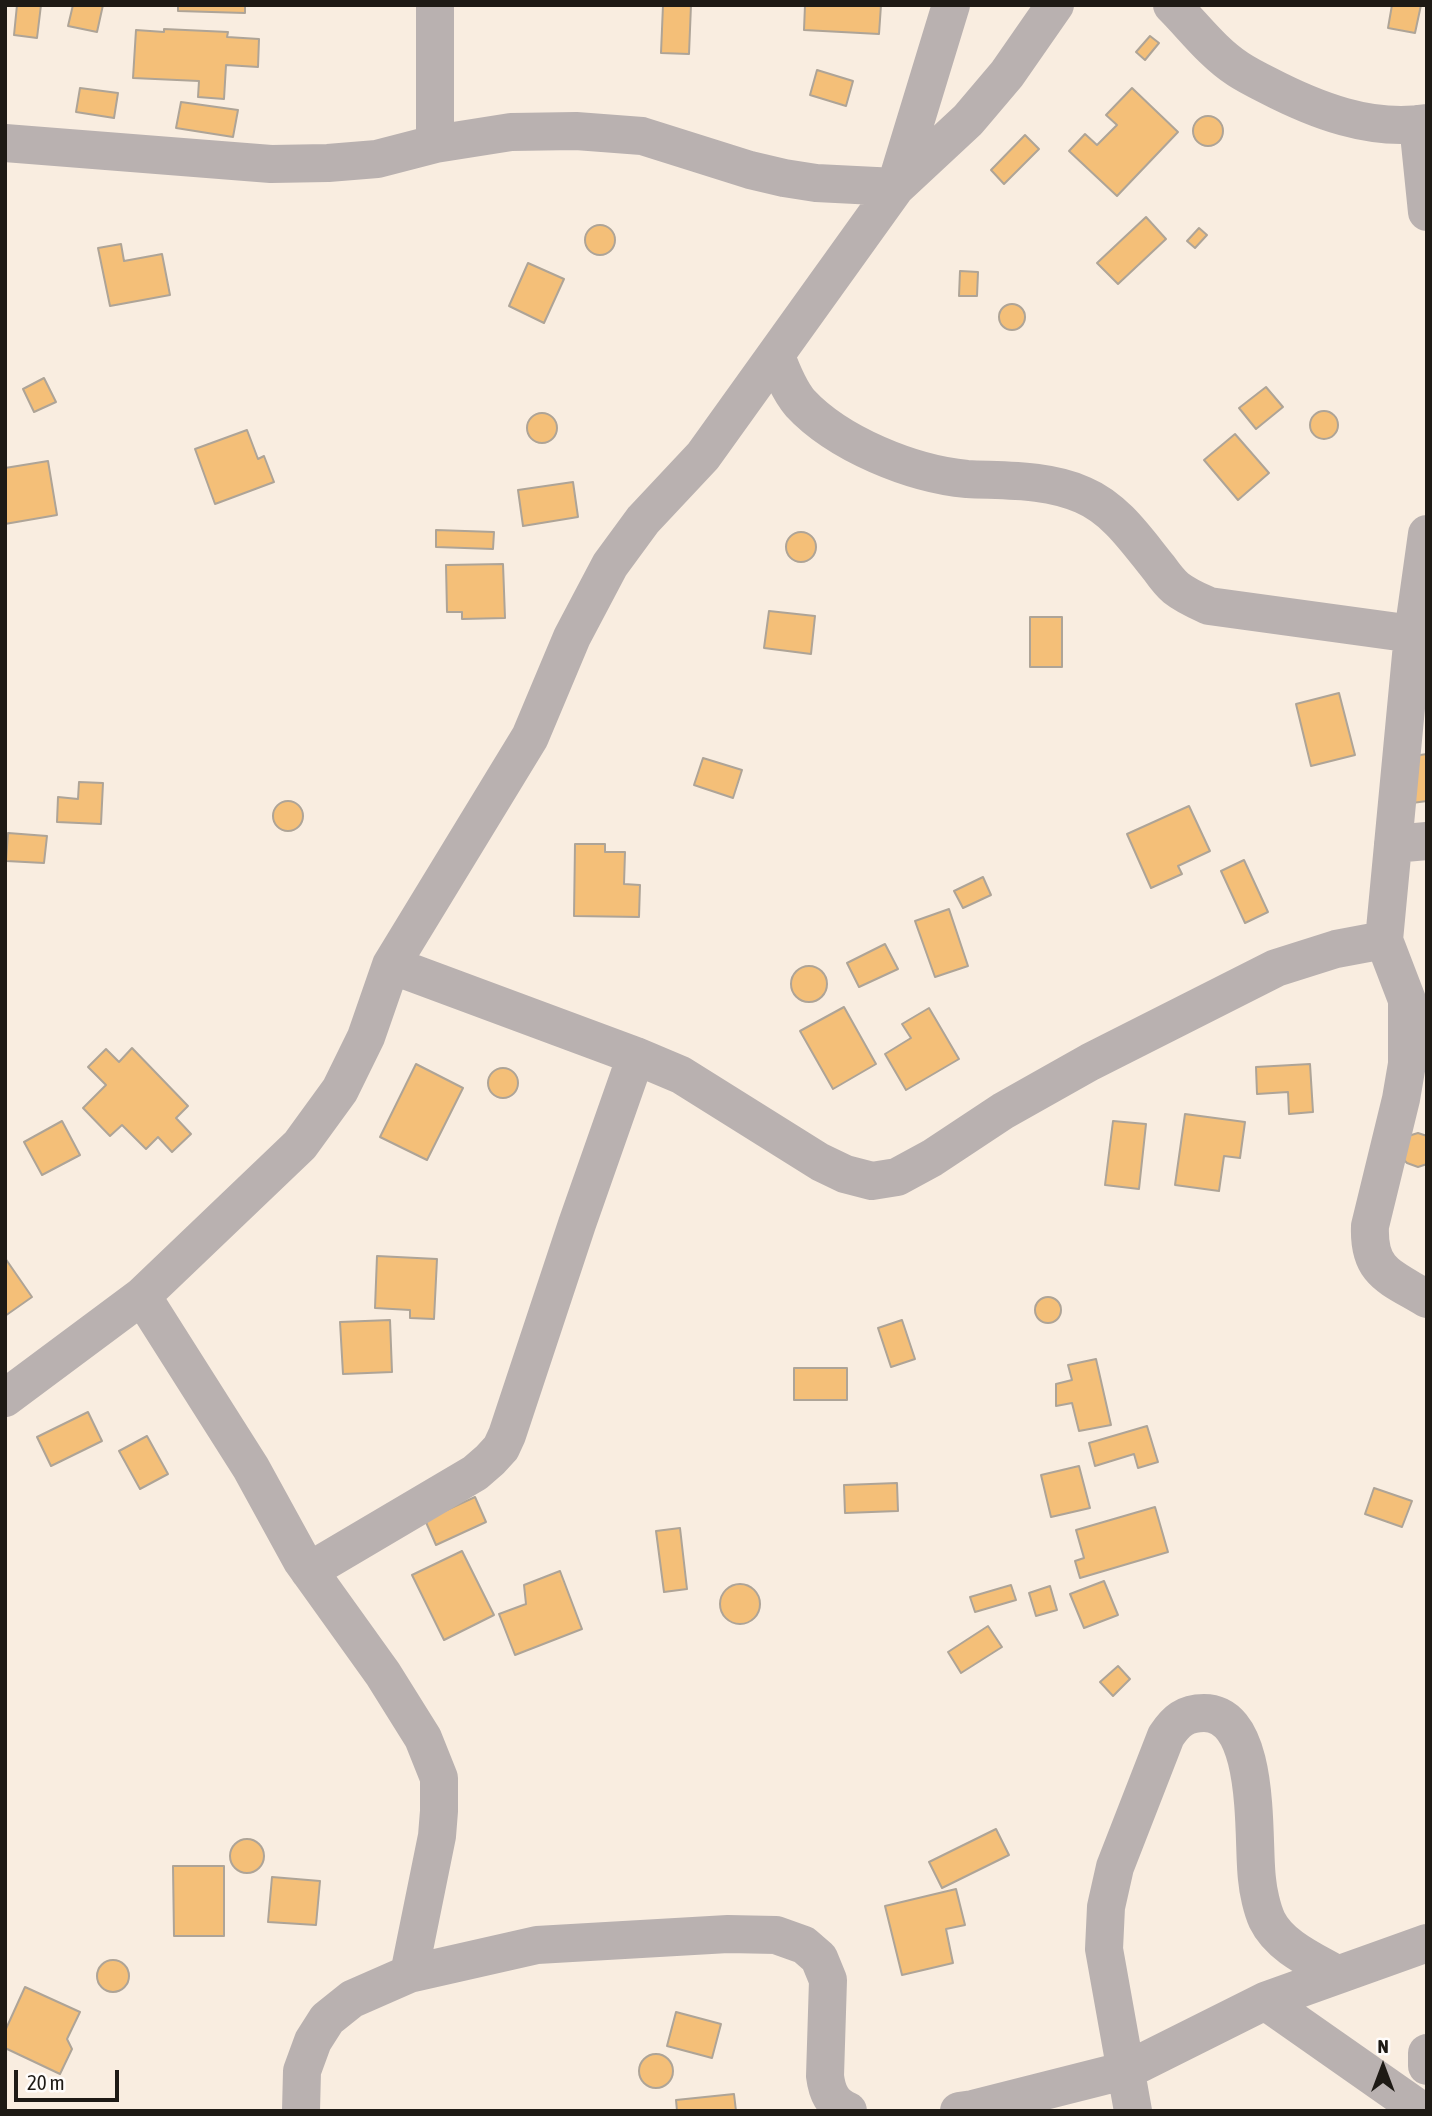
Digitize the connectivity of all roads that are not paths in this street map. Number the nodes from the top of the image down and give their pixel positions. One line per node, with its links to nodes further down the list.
1 (435, 5): 7 (street)
2 (951, 5): 8 (street)
3 (1055, 5): 8 (street)
4 (1172, 5): 5 (street)
5 (1422, 123): 9 (street)
6 (5, 143): 7 (street)
7 (435, 144): 8 (street)
8 (896, 187): 10 (street)
9 (1427, 212)
10 (776, 356): 12 (street); 15 (street)
11 (1427, 534): 12 (street)
12 (1413, 634): 13 (street)
13 (1410, 843): 14 (street)
14 (1384, 940): 16 (street); 18 (street)
15 (391, 965): 16 (street); 17 (street)
16 (636, 1056): 20 (street)
17 (142, 1296): 19 (street); 20 (street)
18 (1427, 1299)
19 (5, 1398)
20 (309, 1571): 22 (street)
21 (1427, 1943): 23 (street)
22 (409, 1974): 28 (street); 29 (street)
23 (1338, 1975): 24 (street); 27 (street)
24 (1265, 2001): 27 (street); 32 (street)
25 (1427, 2053): 26 (street)
26 (1427, 2066)
27 (1127, 2070): 30 (street); 31 (street)
28 (301, 2111)
29 (848, 2111)
30 (959, 2111)
31 (1133, 2111)
32 (1422, 2111)

